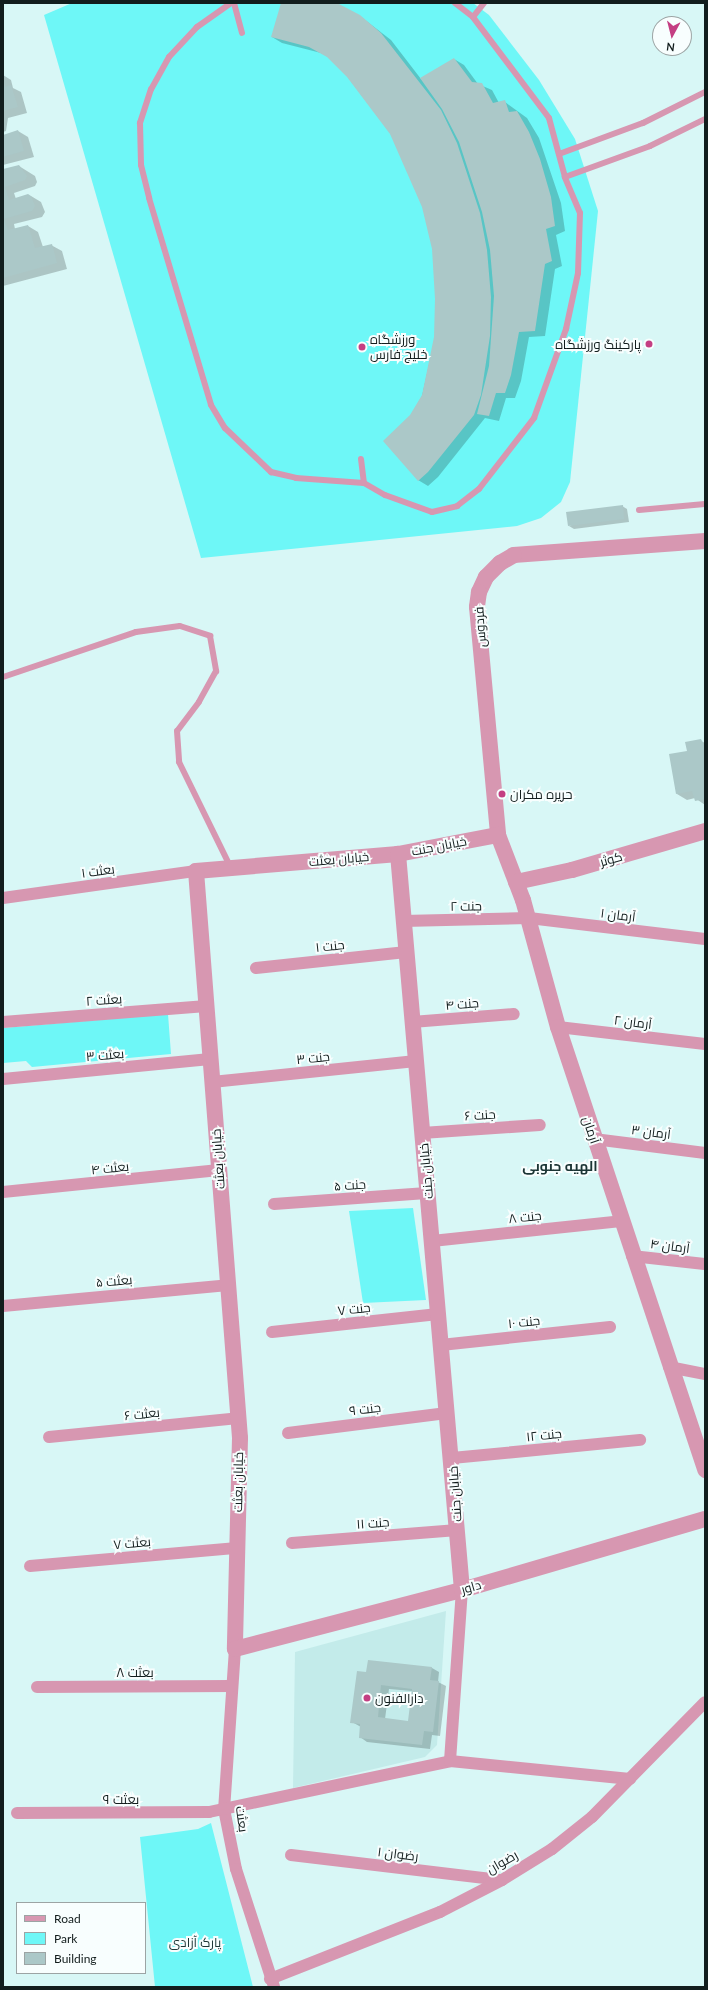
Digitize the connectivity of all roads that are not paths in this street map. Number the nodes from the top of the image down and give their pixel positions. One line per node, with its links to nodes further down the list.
1 (232, 3): 5 (lane); 11 (lane)
2 (455, 3): 4 (lane)
3 (484, 3): 4 (lane)
4 (473, 17): 8 (lane)
5 (242, 33)
6 (705, 92): 8 (lane)
7 (705, 119): 9 (lane)
8 (559, 154): 9 (lane)
9 (565, 177): 11 (lane)
10 (361, 459): 11 (lane)
11 (364, 483)
12 (705, 504): 13 (lane)
13 (639, 510)
14 (705, 541): 17 (street, فردوس)
15 (3, 677): 19 (lane)
16 (705, 831): 21 (street, کوثر)
17 (498, 835): 18 (street, خیابان جنت); 21 (street, آرمان)
18 (398, 854): 19 (street, خیابان بعثت); 24 (street, خیابان جنت)
19 (230, 867): 20 (street, خیابان بعثت)
20 (196, 871): 22 (street, بعثت ۱); 28 (street, خیابان بعثت)
21 (516, 882): 23 (street, آرمان)
22 (3, 898)
23 (528, 918): 24 (street, جنت ۲); 25 (street, آرمان ۱); 32 (street, آرمان)
24 (403, 922): 26 (street, خیابان جنت)
25 (705, 939)
26 (406, 952): 27 (street, جنت ۱); 31 (street, خیابان جنت)
27 (256, 968)
28 (206, 1006): 30 (street, بعثت ۲); 34 (street, خیابان بعثت)
29 (514, 1014): 31 (street, جنت ۴)
30 (3, 1022)
31 (412, 1022): 35 (street, خیابان جنت)
32 (558, 1027): 33 (street, آرمان ۲); 40 (street, آرمان)
33 (705, 1044)
34 (210, 1059): 36 (street, بعثت ۳); 37 (street, خیابان بعثت)
35 (416, 1061): 37 (street, جنت ۳); 39 (street, خیابان جنت)
36 (3, 1079)
37 (212, 1082): 42 (street, خیابان بعثت)
38 (540, 1125): 39 (street, جنت ۶)
39 (422, 1133): 44 (street, خیابان جنت)
40 (594, 1139): 41 (street, آرمان ۳); 46 (street, آرمان)
41 (705, 1153)
42 (219, 1170): 43 (street, بعثت ۴); 50 (street, خیابان بعثت)
43 (3, 1192)
44 (427, 1193): 45 (street, جنت ۵); 47 (street, خیابان جنت)
45 (274, 1204)
46 (621, 1221): 47 (street, جنت ۸); 48 (street, آرمان)
47 (432, 1241): 52 (street, خیابان جنت)
48 (632, 1256): 49 (street, آرمان ۴); 56 (street, آرمان)
49 (705, 1264)
50 (228, 1285): 51 (street, بعثت ۵); 59 (street, خیابان بعثت)
51 (3, 1306)
52 (438, 1314): 54 (street, جنت ۷); 55 (street, خیابان جنت)
53 (610, 1327): 55 (street, جنت ۱۰)
54 (272, 1332)
55 (441, 1345): 58 (street, خیابان جنت)
56 (669, 1367): 57 (street); 64 (street, آرمان)
57 (705, 1374)
58 (447, 1413): 60 (street, جنت ۹); 63 (street, خیابان جنت)
59 (238, 1418): 61 (street, بعثت ۶); 68 (street, خیابان بعثت)
60 (288, 1433)
61 (49, 1437)
62 (640, 1440): 63 (street, جنت ۱۲)
63 (452, 1458): 66 (street, خیابان جنت)
64 (705, 1470)
65 (705, 1519): 70 (street, داور)
66 (457, 1530): 67 (street, جنت ۱۱); 70 (street, خیابان جنت)
67 (292, 1543)
68 (237, 1548): 69 (street, بعثت ۷); 71 (street, خیابان بعثت)
69 (30, 1566)
70 (462, 1590): 71 (street, داور); 75 (street)
71 (235, 1649): 72 (street, بعثت)
72 (232, 1686): 73 (street, بعثت ۸); 77 (street, بعثت)
73 (37, 1687)
74 (705, 1702): 76 (street, رضوان)
75 (450, 1761): 76 (street, بعثت ۹); 77 (street, بعثت ۹)
76 (630, 1779): 80 (street, رضوان)
77 (224, 1809): 78 (street, بعثت ۹); 81 (street, بعثت)
78 (17, 1813)
79 (291, 1855): 80 (street, رضوان ۱)
80 (502, 1880): 81 (street, رضوان)
81 (272, 1983)

